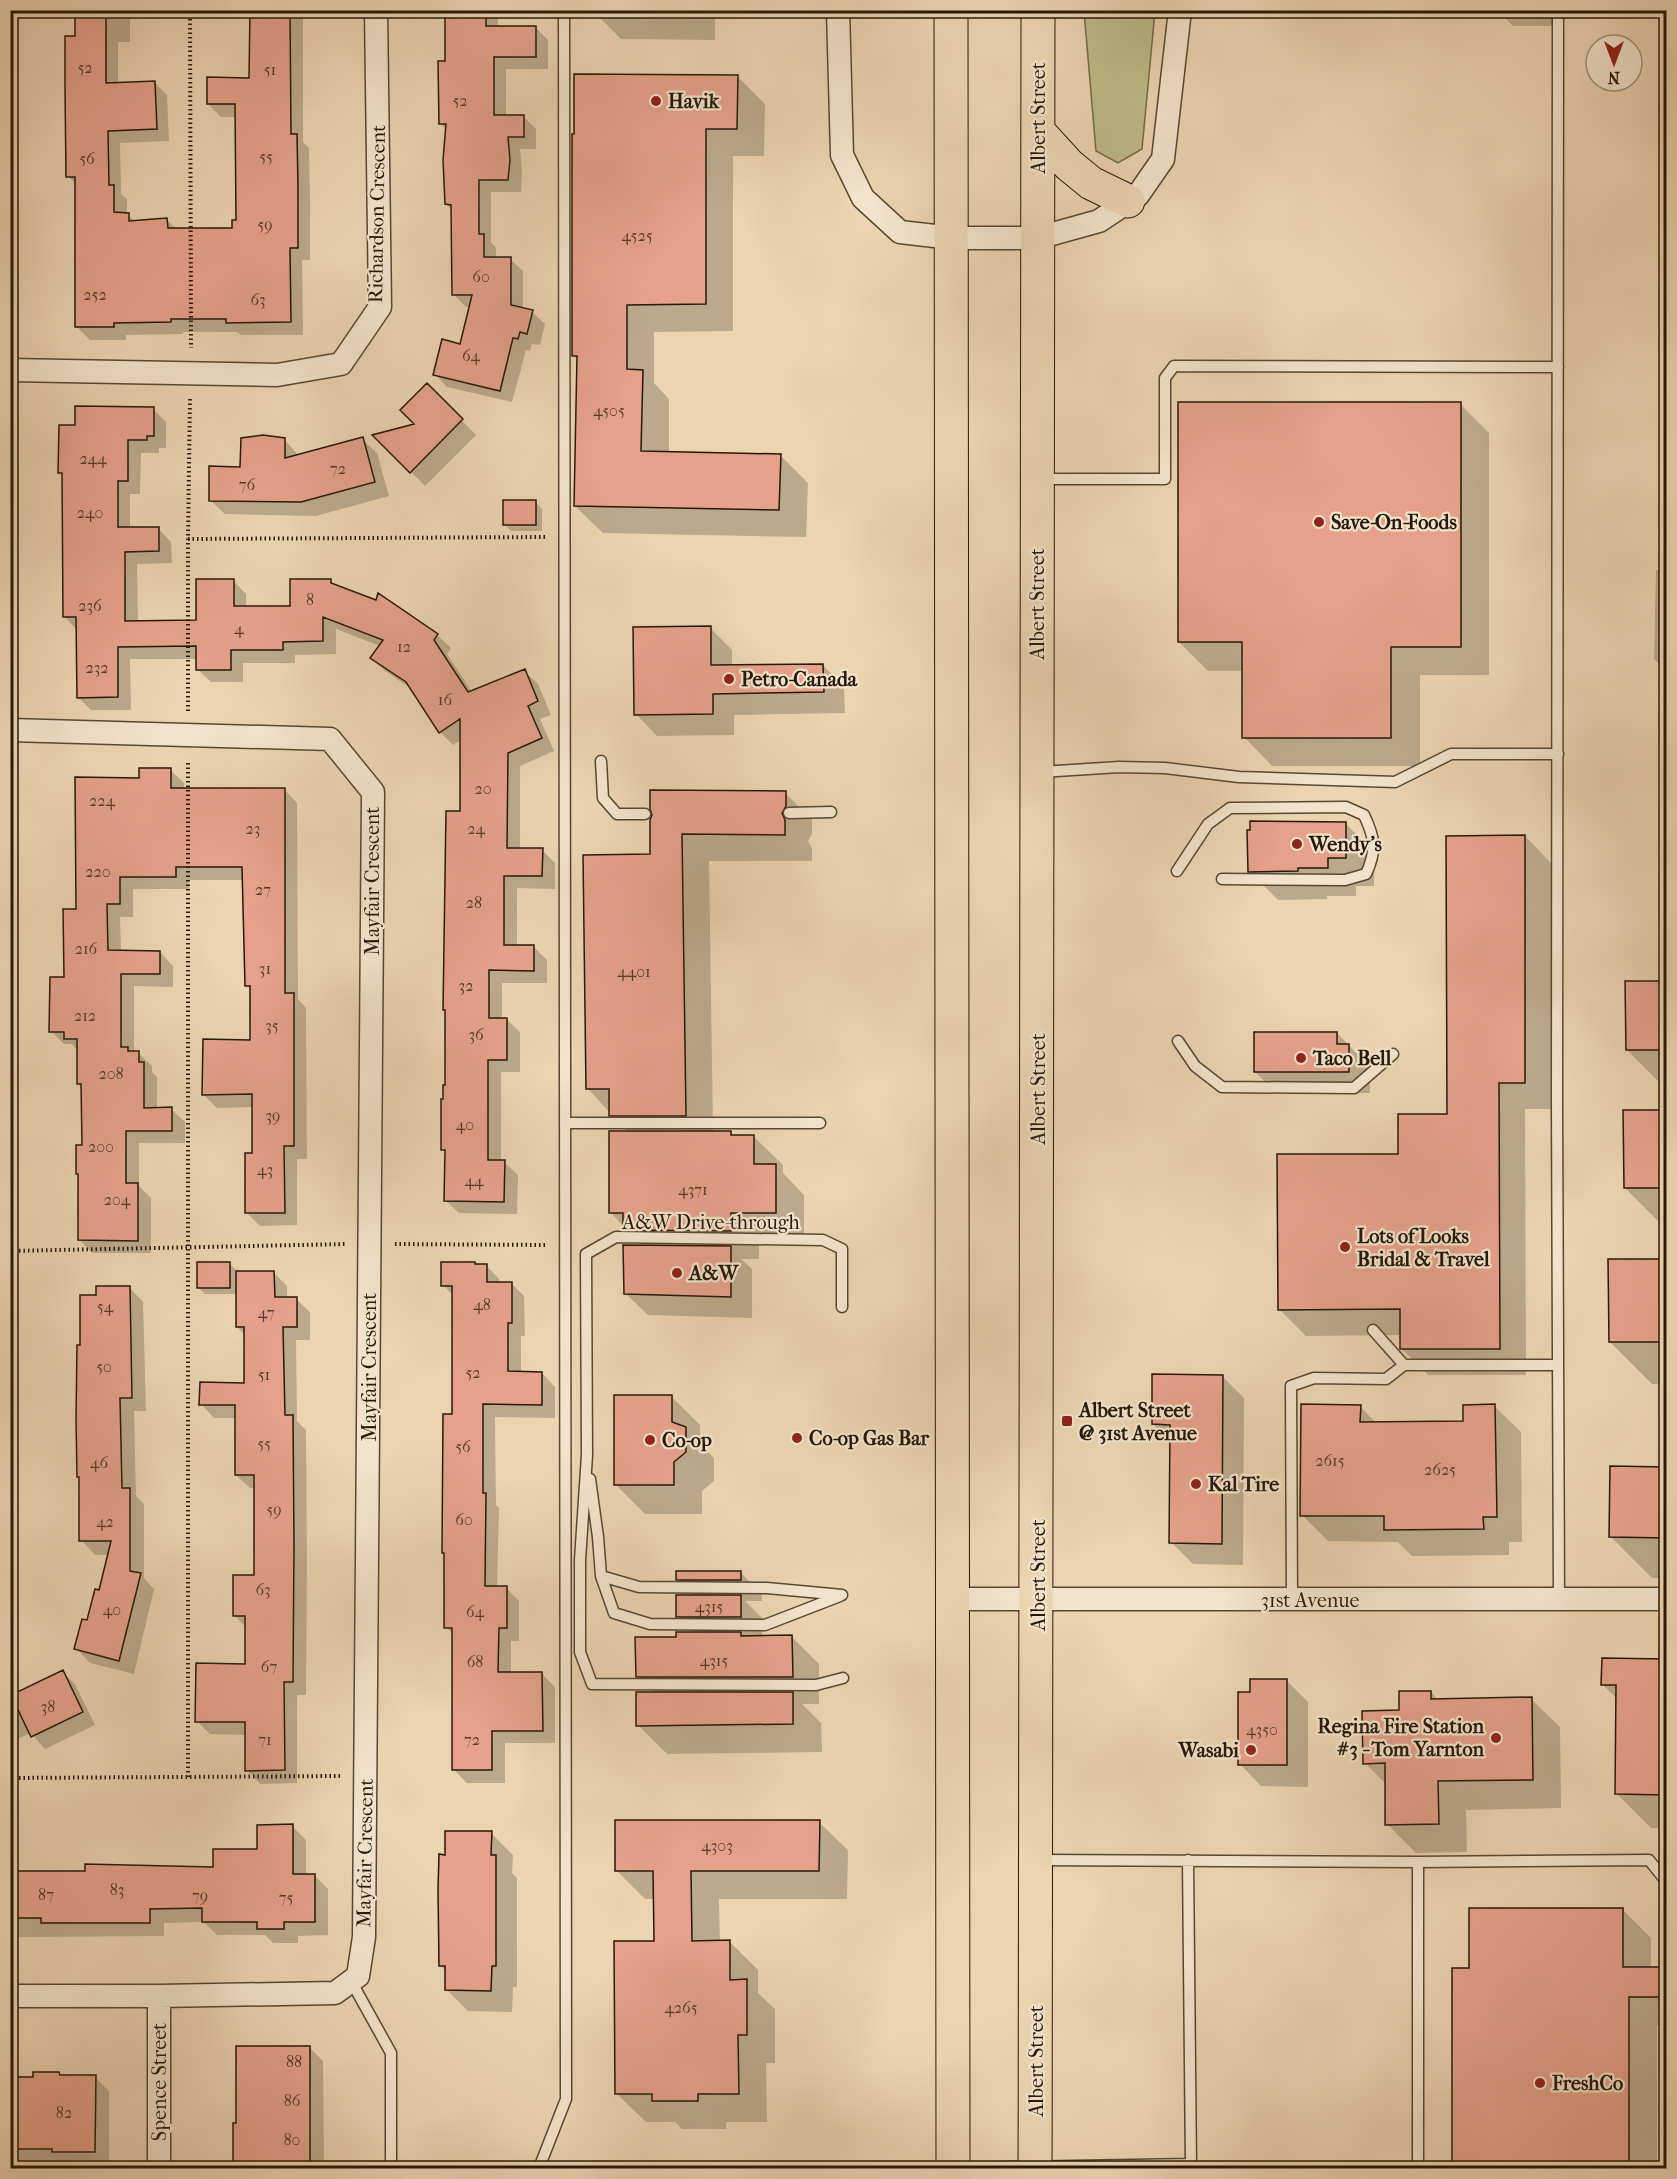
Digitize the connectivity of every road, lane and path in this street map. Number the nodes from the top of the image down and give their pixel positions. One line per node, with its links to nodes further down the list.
1 (190, 10): 15 (path)
2 (376, 10): 15 (street, Richardson Crescent)
3 (564, 10): 17 (lane)
4 (838, 10): 11 (street)
5 (951, 10): 11 (main road)
6 (1038, 10): 9 (main road, Albert Street)
7 (1180, 10): 10 (street)
8 (1558, 10): 13 (lane)
9 (1038, 131): 10 (main road); 12 (main road, Albert Street)
10 (1128, 201): 12 (street)
11 (952, 238): 12 (street); 43 (main road)
12 (1038, 238): 16 (main road, Albert Street)
13 (1558, 367): 16 (lane); 21 (lane)
14 (10, 370): 15 (street, Richardson Crescent)
15 (191, 374): 18 (path)
16 (1038, 479): 23 (main road, Albert Street)
17 (565, 537): 18 (path); 31 (lane)
18 (188, 539): 20 (path)
19 (10, 730): 20 (street, Mayfair Crescent)
20 (188, 734): 33 (street, Mayfair Crescent); 35 (path)
21 (1558, 754): 23 (lane); 40 (lane)
22 (601, 761): 26 (lane)
23 (1038, 772): 45 (main road, Albert Street)
24 (831, 812): 25 (lane)
25 (789, 813)
26 (645, 814)
27 (1177, 871): 28 (lane)
28 (1222, 879)
29 (1178, 1041): 30 (lane)
30 (1393, 1054)
31 (565, 1124): 32 (lane); 34 (lane)
32 (820, 1124)
33 (370, 1244): 34 (path); 35 (path); 49 (street, Mayfair Crescent)
34 (565, 1245): 64 (lane)
35 (189, 1247): 36 (path); 50 (path)
36 (10, 1251)
37 (842, 1307): 41 (lane, A&W Drive-through)
38 (1373, 1330): 39 (lane)
39 (1404, 1365): 40 (lane); 46 (lane)
40 (1558, 1365): 47 (lane)
41 (587, 1455): 42 (lane); 48 (lane)
42 (601, 1576): 42 (lane)
43 (953, 1599): 45 (street, 31st Avenue); 61 (main road)
44 (1666, 1599): 47 (street, 31st Avenue)
45 (1038, 1600): 46 (street, 31st Avenue); 52 (main road, Albert Street)
46 (1292, 1600): 47 (street, 31st Avenue)
47 (1559, 1600)
48 (843, 1678)
49 (365, 1776): 50 (path); 56 (street, Mayfair Crescent)
50 (188, 1777): 51 (path)
51 (10, 1778)
52 (1036, 1860): 53 (lane); 62 (main road, Albert Street)
53 (1188, 1860): 54 (lane); 60 (lane)
54 (1418, 1862): 55 (lane); 65 (lane)
55 (1666, 1881)
56 (351, 1981): 58 (street); 59 (lane)
57 (10, 1996): 58 (street)
58 (159, 1996): 63 (street, Spence Street)
59 (391, 2166)
60 (1191, 2166): 62 (lane)
61 (953, 2168): 62 (lane)
62 (1035, 2168)
63 (159, 2169)
64 (539, 2169)
65 (1418, 2169)

